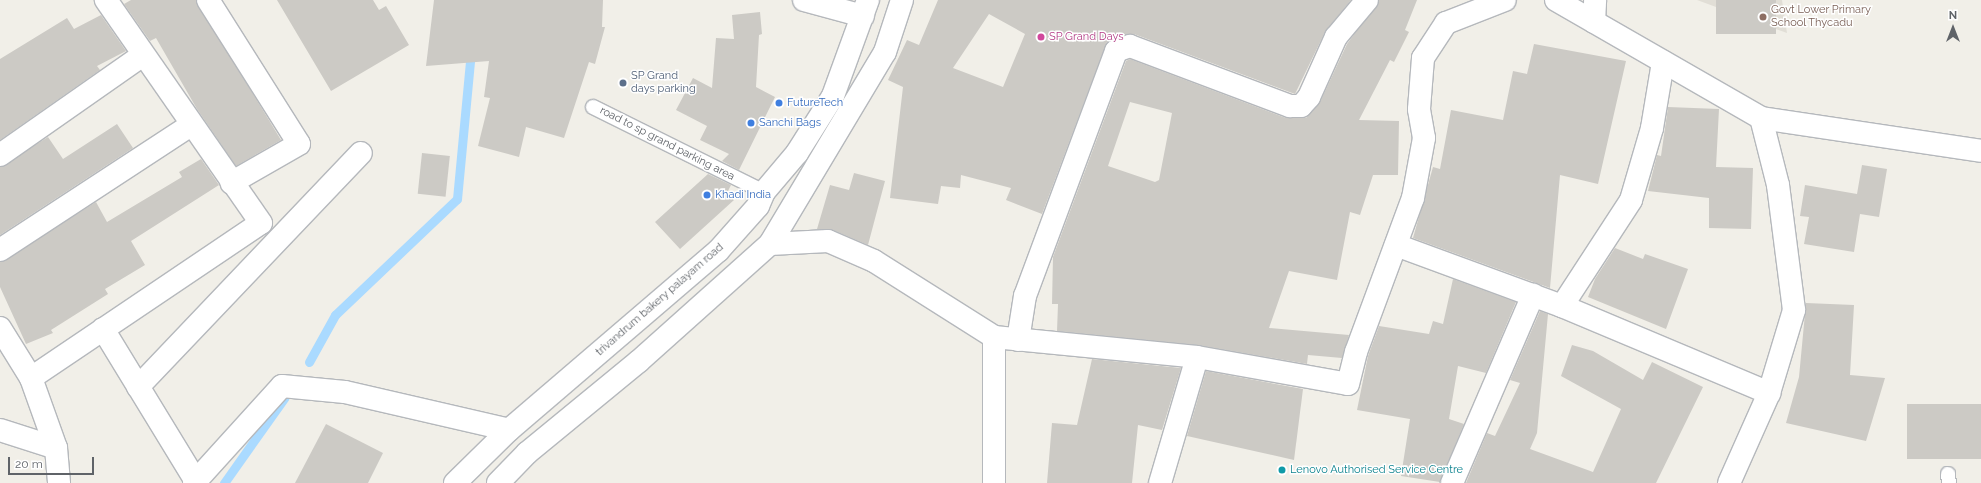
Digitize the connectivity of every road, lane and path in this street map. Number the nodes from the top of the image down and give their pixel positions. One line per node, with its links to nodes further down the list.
1 (106, 0): 11 (street)
2 (208, 0): 19 (street)
3 (804, 0): 9 (street)
4 (902, 0): 21 (street)
5 (1367, 0): 29 (street)
6 (1505, 0): 22 (street)
7 (1556, 0): 10 (street)
8 (1595, 0): 10 (street)
9 (865, 8): 20 (street, trivandrum bakery palayam road)
10 (1594, 22): 12 (street)
11 (143, 55): 15 (street); 18 (street)
12 (1663, 62): 14 (street); 25 (street)
13 (593, 107): 20 (lane, road to sp grand parking area)
14 (1761, 118): 16 (street); 33 (street)
15 (191, 125): 19 (street); 23 (street)
16 (1981, 151)
17 (361, 154): 32 (street)
18 (0, 155)
19 (231, 183): 27 (street)
20 (764, 192): 35 (street, trivandrum bakery palayam road)
21 (770, 244): 28 (street); 40 (street)
22 (1396, 245): 24 (street); 30 (street)
23 (0, 250)
24 (1533, 296): 25 (street); 43 (street)
25 (1562, 306): 33 (street)
26 (0, 328): 31 (street)
27 (103, 329): 31 (street); 32 (street)
28 (994, 337): 29 (street); 41 (street)
29 (1018, 340): 30 (street)
30 (1197, 357): 42 (street)
31 (31, 378): 36 (street)
32 (138, 387): 37 (street)
33 (1769, 393): 44 (street)
34 (0, 430): 36 (street)
35 (508, 430): 37 (street); 39 (street, trivandrum bakery palayam road)
36 (56, 448): 38 (street)
37 (195, 482)
38 (59, 483)
39 (455, 483)
40 (498, 483)
41 (994, 483)
42 (1160, 483)
43 (1452, 483)
44 (1729, 483)

